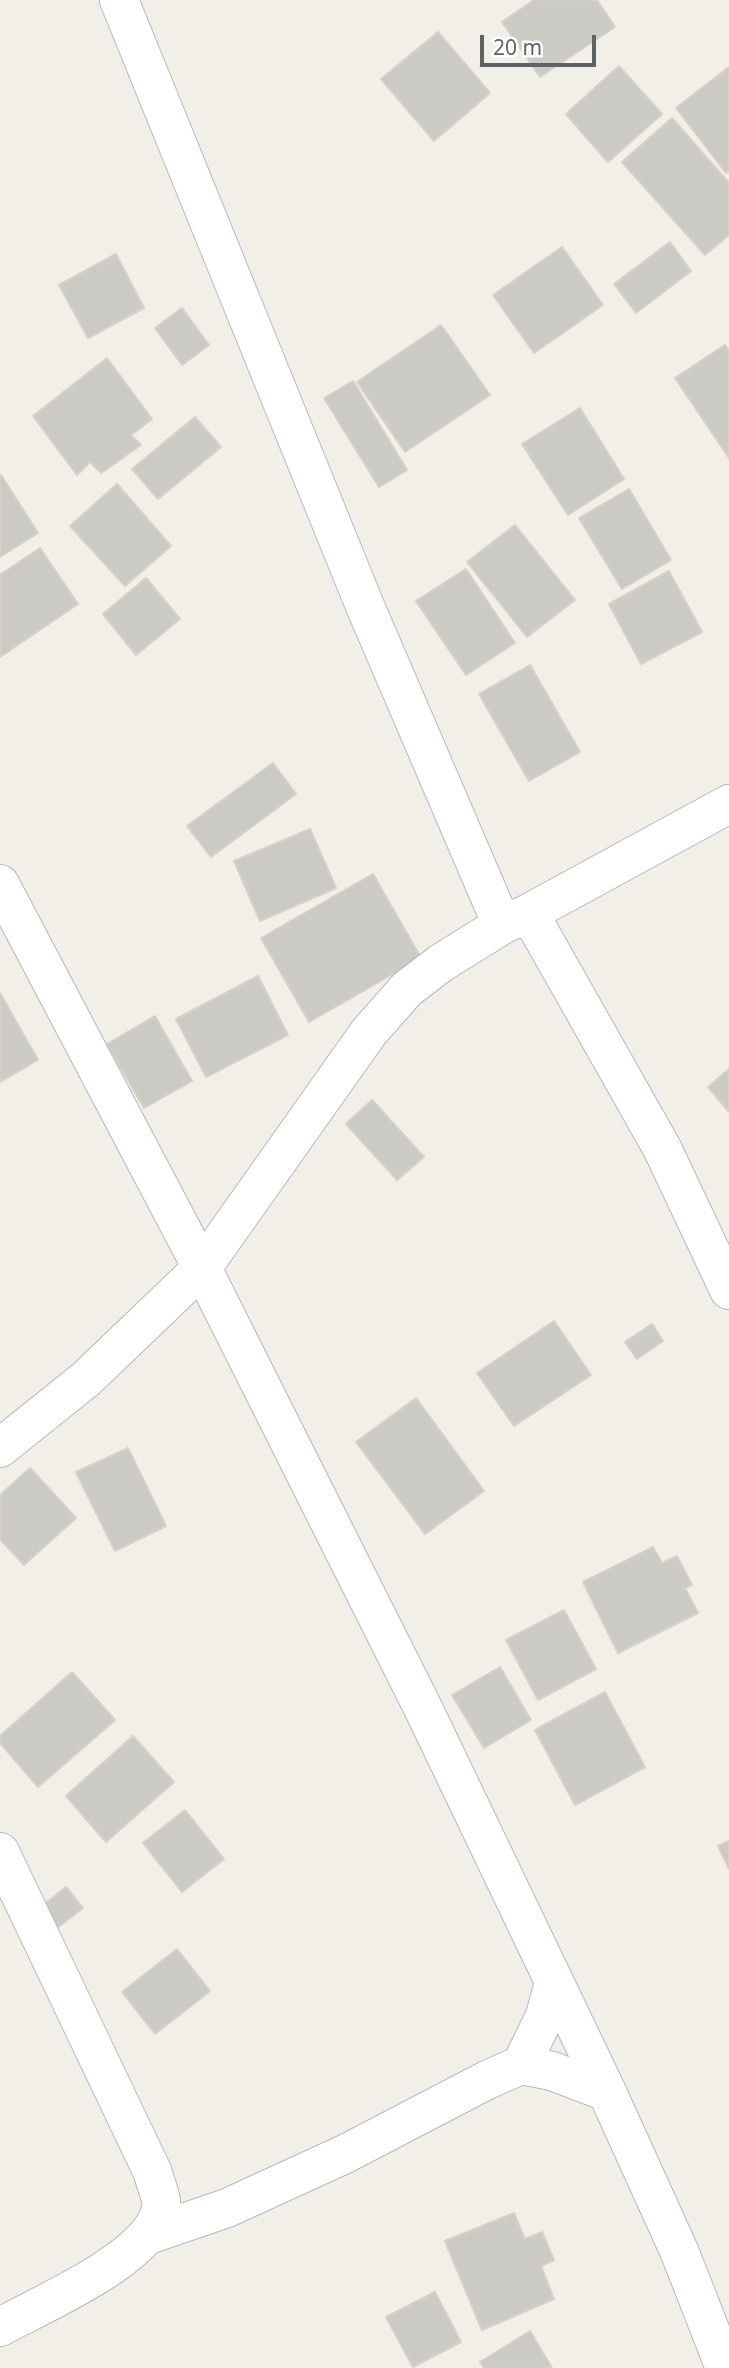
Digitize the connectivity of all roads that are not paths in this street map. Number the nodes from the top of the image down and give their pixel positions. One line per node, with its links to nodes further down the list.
1 (119, 0): 4 (street)
2 (729, 804): 4 (street)
3 (0, 884): 5 (street)
4 (515, 919): 5 (street); 6 (street)
5 (202, 1268): 7 (street); 9 (street)
6 (729, 1290)
7 (0, 1448)
8 (0, 1852): 12 (street)
9 (554, 1982): 10 (street); 11 (street)
10 (521, 2064): 11 (street); 12 (street)
11 (607, 2092): 14 (street)
12 (148, 2235): 13 (street)
13 (0, 2327)
14 (725, 2368)

